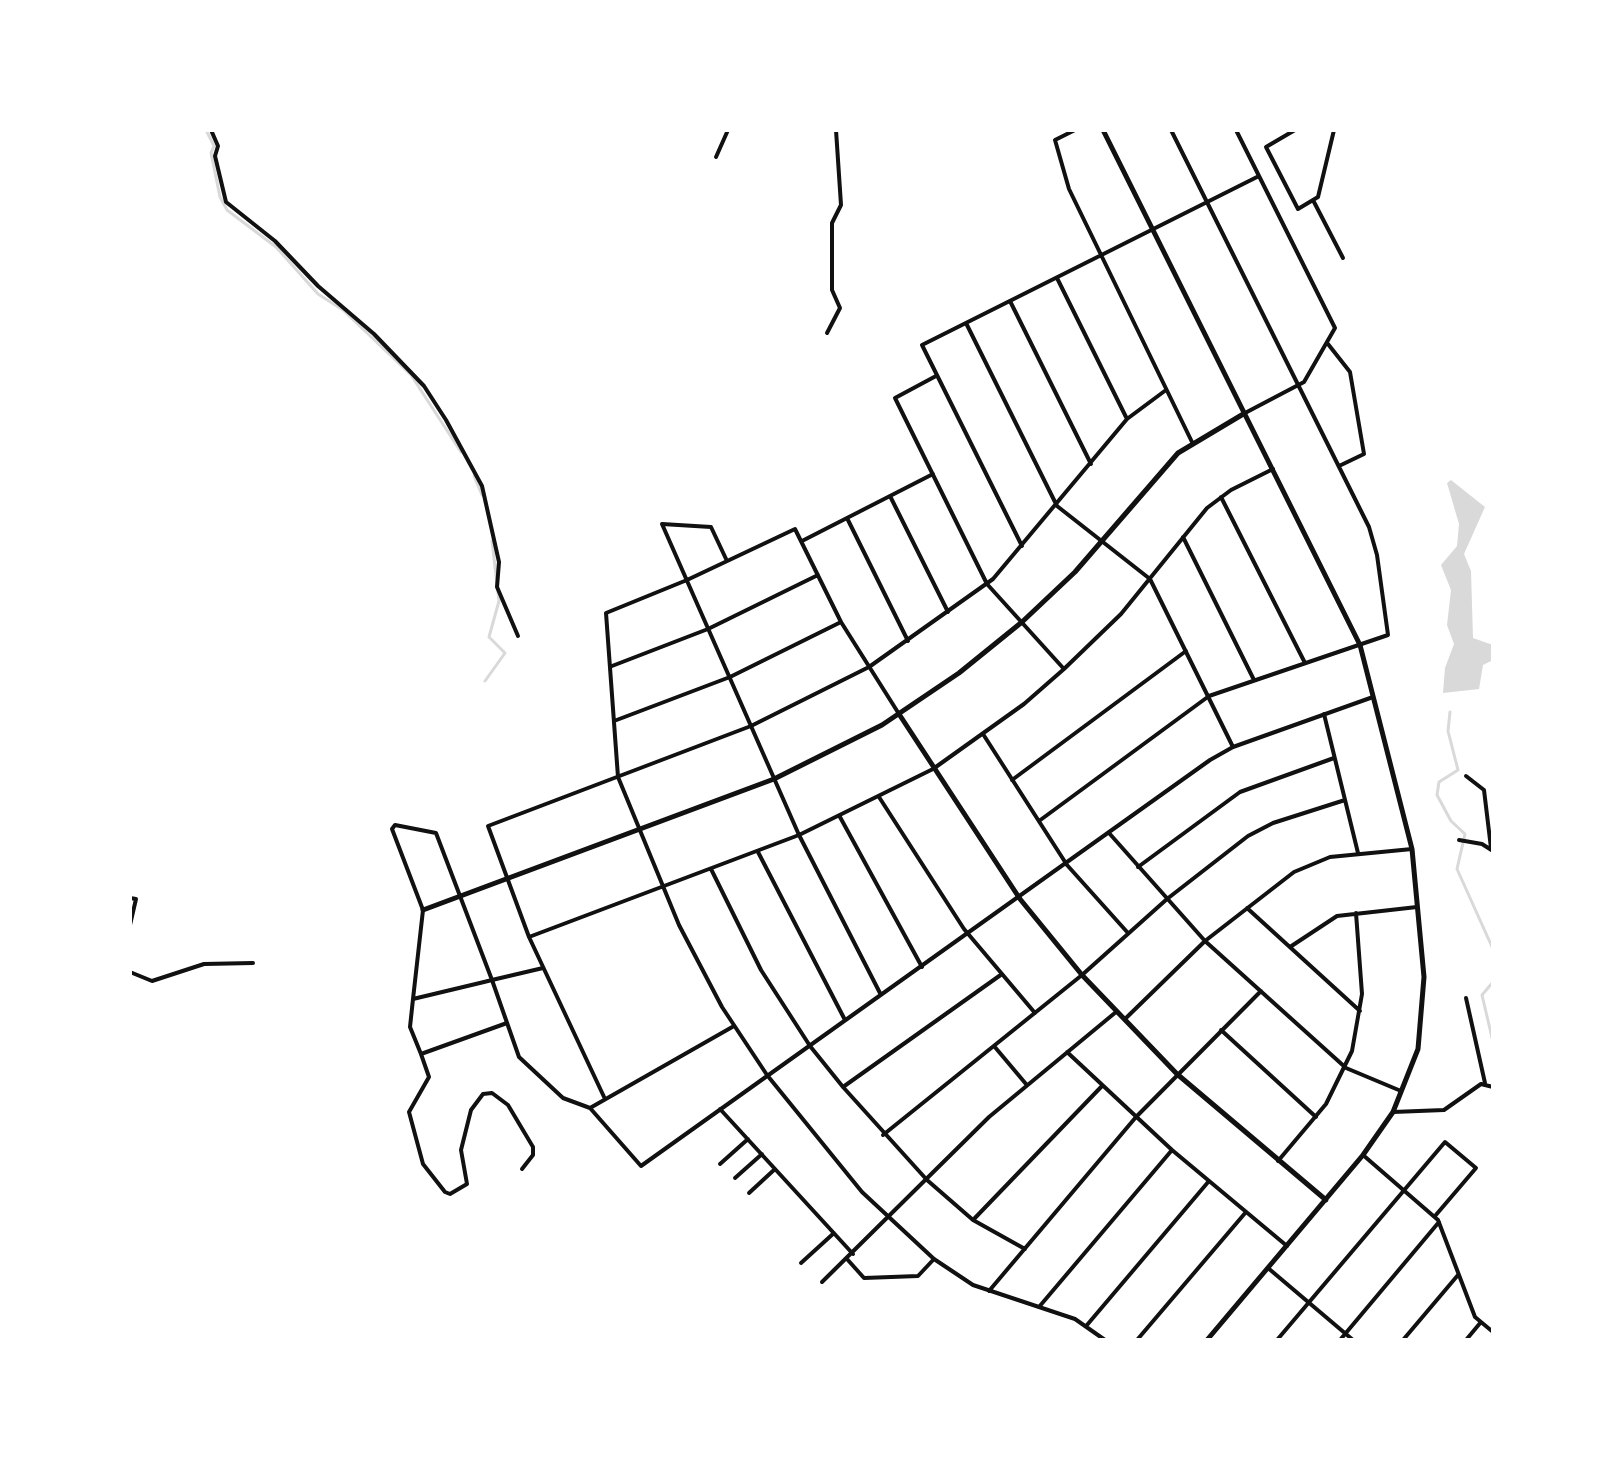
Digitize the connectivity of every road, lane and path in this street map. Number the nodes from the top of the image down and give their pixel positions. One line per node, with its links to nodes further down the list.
1 (211, 130): 49 (street)
2 (728, 130): 10 (street)
3 (836, 130): 20 (street)
4 (1075, 130): 15 (street)
5 (1103, 130): 14 (street)
6 (1171, 130): 12 (street)
7 (1236, 130): 11 (street)
8 (1295, 130): 13 (street)
9 (1334, 130): 13 (street)
10 (716, 157)
11 (1259, 176): 12 (street); 21 (street)
12 (1207, 202): 14 (street); 23 (street)
13 (1314, 202): 16 (street)
14 (1153, 230): 15 (street); 25 (street)
15 (1100, 256): 17 (street); 24 (street)
16 (1343, 258)
17 (1057, 278): 18 (street); 26 (street)
18 (1010, 301): 19 (street); 28 (street)
19 (966, 323): 22 (street); 34 (street)
20 (827, 333)
21 (1328, 344): 23 (street); 29 (street)
22 (937, 376): 31 (street); 39 (street)
23 (1298, 386): 25 (street); 29 (street)
24 (1166, 390): 26 (street); 27 (street)
25 (1245, 413): 27 (street); 30 (street)
26 (1127, 419): 28 (street)
27 (1192, 442): 38 (street)
28 (1091, 464): 34 (street)
29 (1339, 466): 51 (street)
30 (1273, 469): 33 (street); 51 (street)
31 (933, 474): 32 (street); 44 (street)
32 (890, 496): 35 (street); 45 (street)
33 (1221, 497): 36 (street); 53 (street)
34 (1057, 506): 38 (street); 39 (street)
35 (847, 518): 37 (street); 50 (street)
36 (1183, 537): 42 (street); 58 (street)
37 (802, 541): 40 (street); 41 (street)
38 (1103, 541): 42 (street); 47 (street)
39 (1022, 546): 44 (street)
40 (727, 561): 43 (street); 43 (street)
41 (818, 575): 46 (street); 48 (street)
42 (1150, 579): 52 (street); 56 (street)
43 (687, 580): 48 (street); 54 (street)
44 (987, 584): 45 (street); 47 (street)
45 (949, 613): 50 (street)
46 (841, 622): 55 (street); 57 (street)
47 (1022, 622): 56 (street); 61 (street)
48 (708, 629): 54 (street); 57 (street)
49 (518, 636)
50 (908, 641): 55 (street)
51 (1360, 645): 53 (street); 60 (street)
52 (1186, 651): 59 (street); 72 (street)
53 (1305, 663): 58 (street)
54 (611, 666): 63 (street)
55 (869, 667): 61 (street); 64 (street)
56 (1064, 669): 65 (street)
57 (730, 677): 63 (street); 64 (street)
58 (1254, 680): 59 (street)
59 (1209, 696): 66 (street); 76 (street)
60 (1373, 697): 62 (street); 81 (street)
61 (899, 714): 68 (street); 71 (street)
62 (1324, 714): 66 (street); 67 (street)
63 (614, 721): 70 (street)
64 (751, 726): 70 (street); 71 (street)
65 (983, 734): 68 (street); 72 (street)
66 (1233, 747): 78 (street)
67 (1334, 758): 74 (street); 86 (street)
68 (933, 769): 73 (street); 92 (street)
69 (1466, 776): 82 (street)
70 (618, 777): 77 (street); 88 (street)
71 (774, 779): 77 (street); 79 (street)
72 (1012, 780): 76 (street)
73 (879, 797): 75 (street); 100 (street)
74 (1345, 800): 84 (street); 93 (street)
75 (840, 817): 79 (street); 105 (street)
76 (1039, 821): 85 (street)
77 (638, 829): 88 (street); 89 (street)
78 (1109, 833): 85 (street); 86 (street)
79 (799, 835): 83 (street); 112 (street)
80 (1462, 840): 82 (street)
81 (1412, 849): 84 (street); 94 (street)
82 (1492, 850)
83 (758, 852): 87 (street); 118 (street)
84 (1358, 853): 95 (street)
85 (1067, 865): 92 (street); 99 (street)
86 (1138, 867): 93 (street)
87 (711, 869): 89 (street); 123 (street)
88 (507, 879): 90 (street); 101 (street)
89 (662, 888): 101 (street); 121 (street)
90 (460, 896): 96 (street); 96 (street); 110 (street)
91 (130, 898): 98 (street)
92 (1020, 899): 100 (street); 109 (street)
93 (1167, 899): 99 (street); 102 (street)
94 (1417, 907): 97 (street); 135 (street)
95 (1247, 908): 102 (street); 103 (street)
96 (423, 910): 114 (street)
97 (1356, 913): 103 (street); 116 (street)
98 (130, 925)
99 (1128, 933): 109 (street)
100 (969, 935): 105 (street); 108 (street)
101 (529, 937): 106 (street)
102 (1205, 941): 111 (street); 119 (street)
103 (1290, 947): 116 (street)
104 (253, 963): 107 (street)
105 (922, 967): 112 (street)
106 (543, 968): 110 (street); 136 (street)
107 (130, 972)
108 (1002, 974): 117 (street); 133 (street)
109 (1082, 975): 115 (street); 117 (street)
110 (492, 980): 114 (street); 120 (street)
111 (1261, 991): 122 (street); 127 (street)
112 (881, 996): 118 (street)
113 (1466, 998): 130 (street)
114 (413, 999): 126 (street)
115 (1116, 1012): 119 (street); 125 (street)
116 (1361, 1012): 127 (street)
117 (1035, 1013): 124 (street)
118 (845, 1021): 123 (street)
119 (1123, 1021): 128 (street)
120 (507, 1023): 126 (street); 137 (street)
121 (734, 1026): 129 (street); 136 (street)
122 (1221, 1030): 128 (street); 141 (street)
123 (810, 1046): 129 (street); 133 (street)
124 (994, 1046): 131 (street); 142 (street)
125 (1067, 1052): 131 (street); 132 (street)
126 (421, 1054): 149 (street)
127 (1346, 1068): 135 (street); 141 (street)
128 (1177, 1074): 140 (street); 147 (street)
129 (767, 1075): 138 (street); 159 (street)
130 (1485, 1083): 134 (street); 139 (street)
131 (1026, 1084): 152 (street)
132 (1102, 1085): 140 (street); 160 (street)
133 (843, 1087): 142 (street)
134 (1493, 1087)
135 (1403, 1091): 139 (street)
136 (605, 1099): 137 (street)
137 (590, 1108): 138 (street)
138 (720, 1109): 143 (street)
139 (1393, 1112): 146 (street)
140 (1136, 1117): 144 (street); 164 (street)
141 (1316, 1117): 147 (street)
142 (883, 1135): 152 (street)
143 (748, 1139): 145 (street); 148 (street)
144 (1172, 1150): 153 (street); 174 (street)
145 (762, 1154): 150 (street); 151 (street)
146 (1363, 1155): 154 (street); 156 (street)
147 (1278, 1161): 156 (street)
148 (720, 1164)
149 (522, 1169)
150 (775, 1169): 155 (street); 162 (street)
151 (735, 1178)
152 (927, 1180): 159 (street); 160 (street)
153 (1209, 1181): 157 (street); 176 (street)
154 (1404, 1190): 158 (street); 158 (street); 173 (street)
155 (749, 1193)
156 (1326, 1200): 163 (street)
157 (1246, 1212): 163 (street); 180 (street)
158 (1435, 1216): 161 (street)
159 (889, 1219): 165 (street); 167 (street)
160 (973, 1220): 164 (street)
161 (1439, 1222): 170 (street); 178 (street)
162 (834, 1233): 165 (street); 168 (street)
163 (1287, 1246): 169 (street)
164 (1025, 1249): 172 (street)
165 (853, 1254): 166 (street)
166 (847, 1259): 167 (street); 171 (street)
167 (934, 1259): 172 (street)
168 (801, 1263)
169 (1268, 1268): 173 (street); 181 (street)
170 (1459, 1274): 175 (street); 185 (street)
171 (822, 1282)
172 (989, 1291): 174 (street)
173 (1309, 1302): 178 (street); 182 (street)
174 (1039, 1307): 176 (street)
175 (1481, 1322): 177 (street); 186 (street)
176 (1087, 1325): 179 (street)
177 (1493, 1332)
178 (1345, 1333): 183 (street); 184 (street)
179 (1105, 1340)
180 (1137, 1340)
181 (1207, 1340)
182 (1277, 1340)
183 (1340, 1340)
184 (1353, 1340)
185 (1403, 1340)
186 (1466, 1340)

